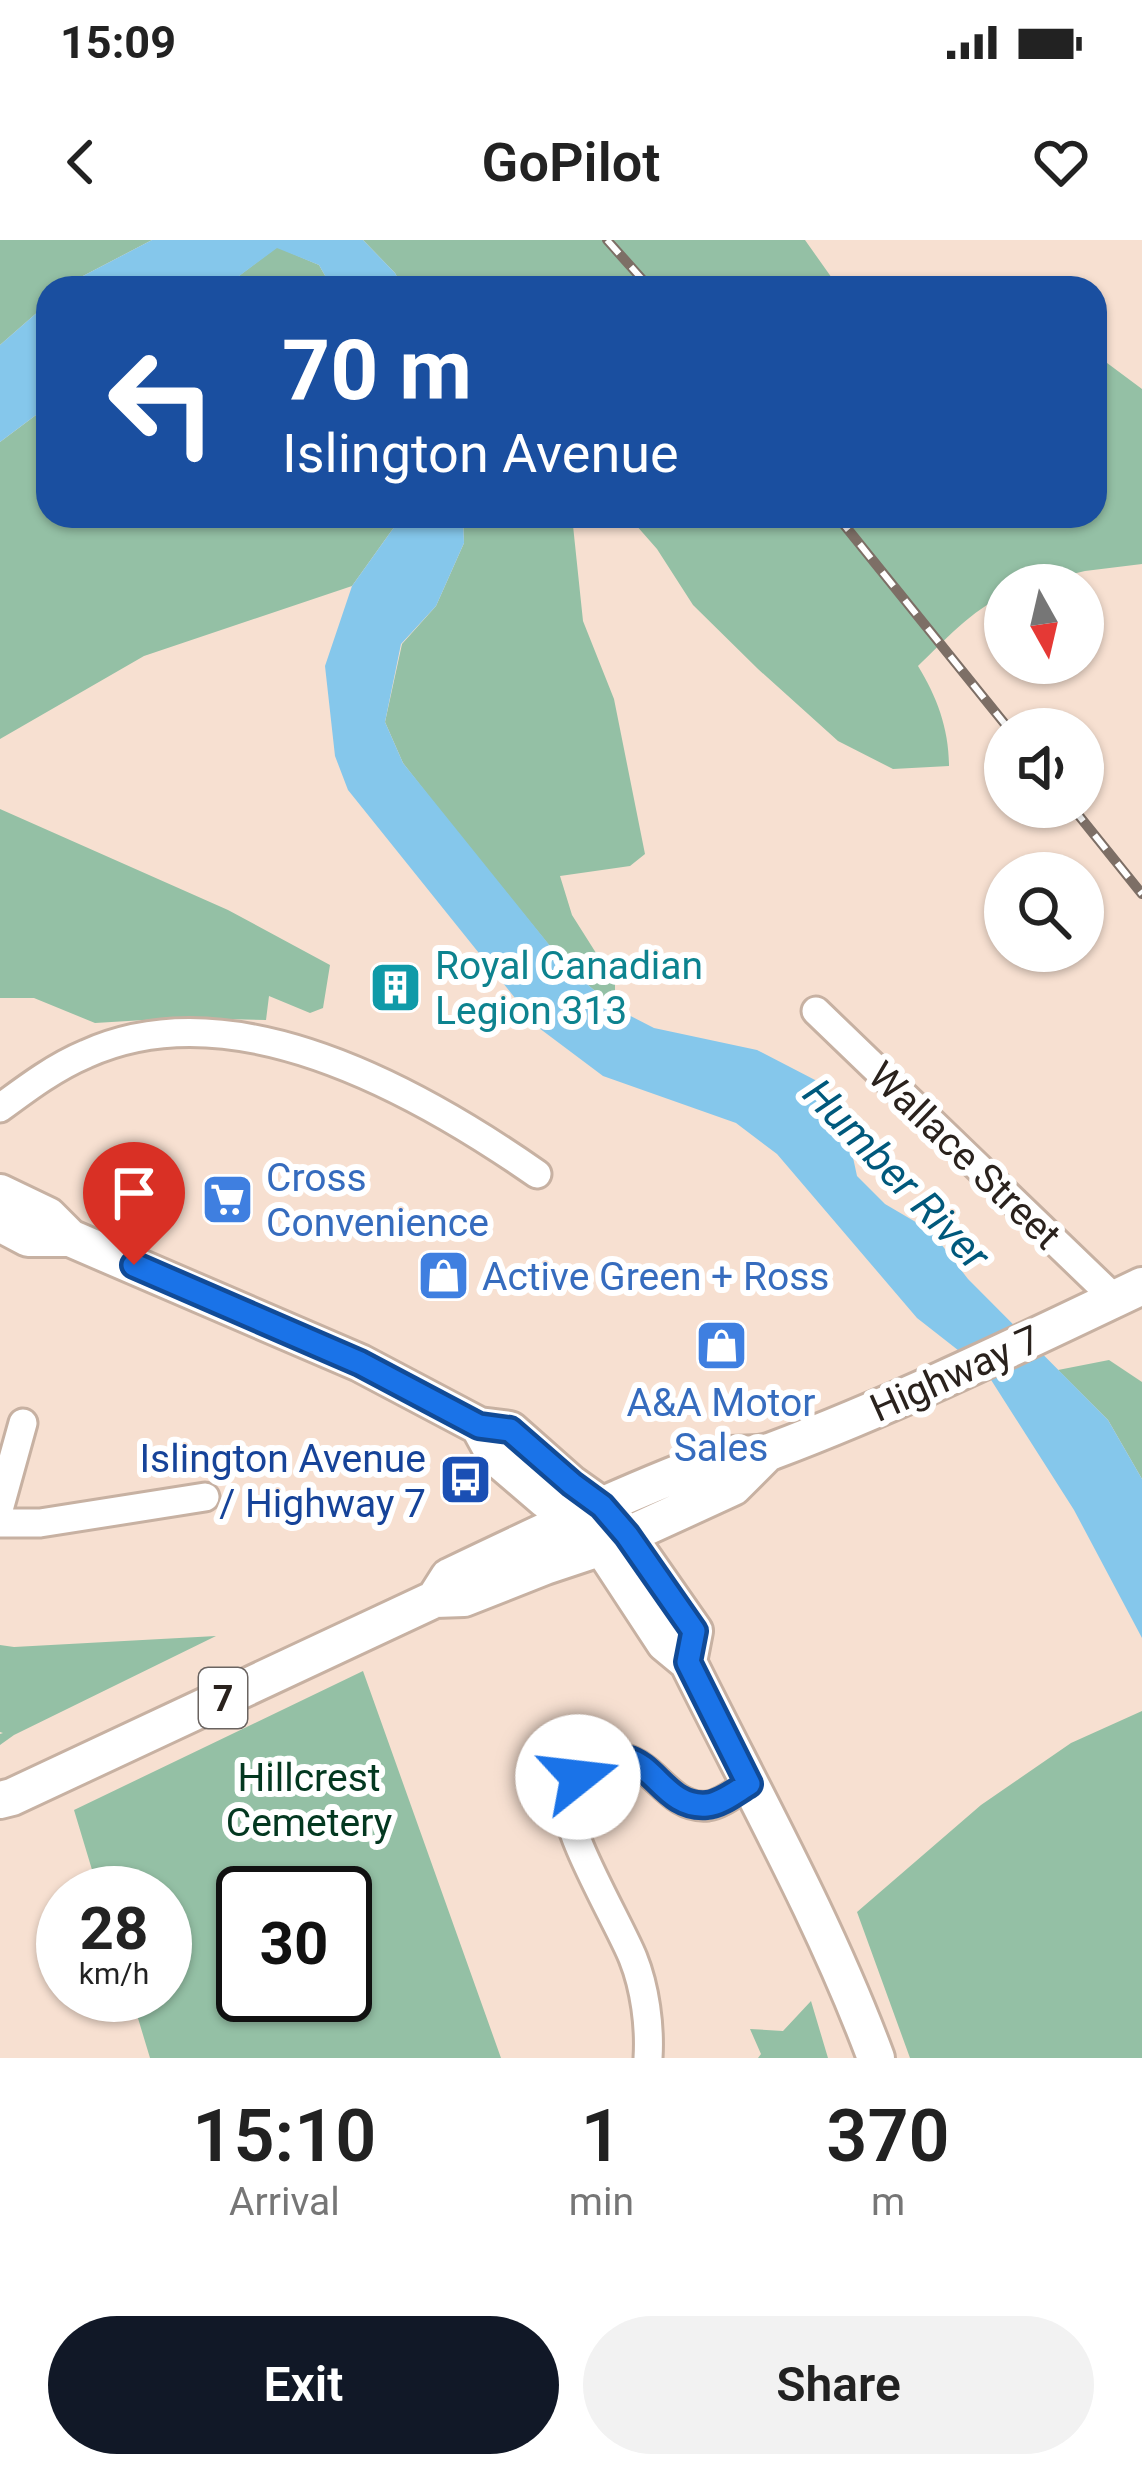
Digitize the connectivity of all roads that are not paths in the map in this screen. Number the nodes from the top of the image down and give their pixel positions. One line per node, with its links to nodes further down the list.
1 (816, 1011): 7 (street, Wallace Street)
2 (0, 1108): 3 (street)
3 (537, 1174)
4 (0, 1193): 6 (main road)
5 (0, 1223): 6 (main road)
6 (70, 1238): 12 (main road)
7 (1128, 1293): 9 (main road, Highway 7 / 7)
8 (23, 1423): 11 (street)
9 (765, 1454): 12 (main road, Highway 7 / 7); 14 (main road, Highway 7 / 7)
10 (205, 1497): 13 (street)
11 (0, 1506)
12 (588, 1512): 14 (main road); 15 (main road, Highway 7 / 7)
13 (0, 1523)
14 (615, 1541): 15 (main road, Highway 7 / 7); 16 (main road)
15 (435, 1599): 17 (main road, Highway 7 / 7)
16 (749, 1784): 18 (street); 19 (main road)
17 (4, 1802)
18 (648, 2058)
19 (876, 2058)

